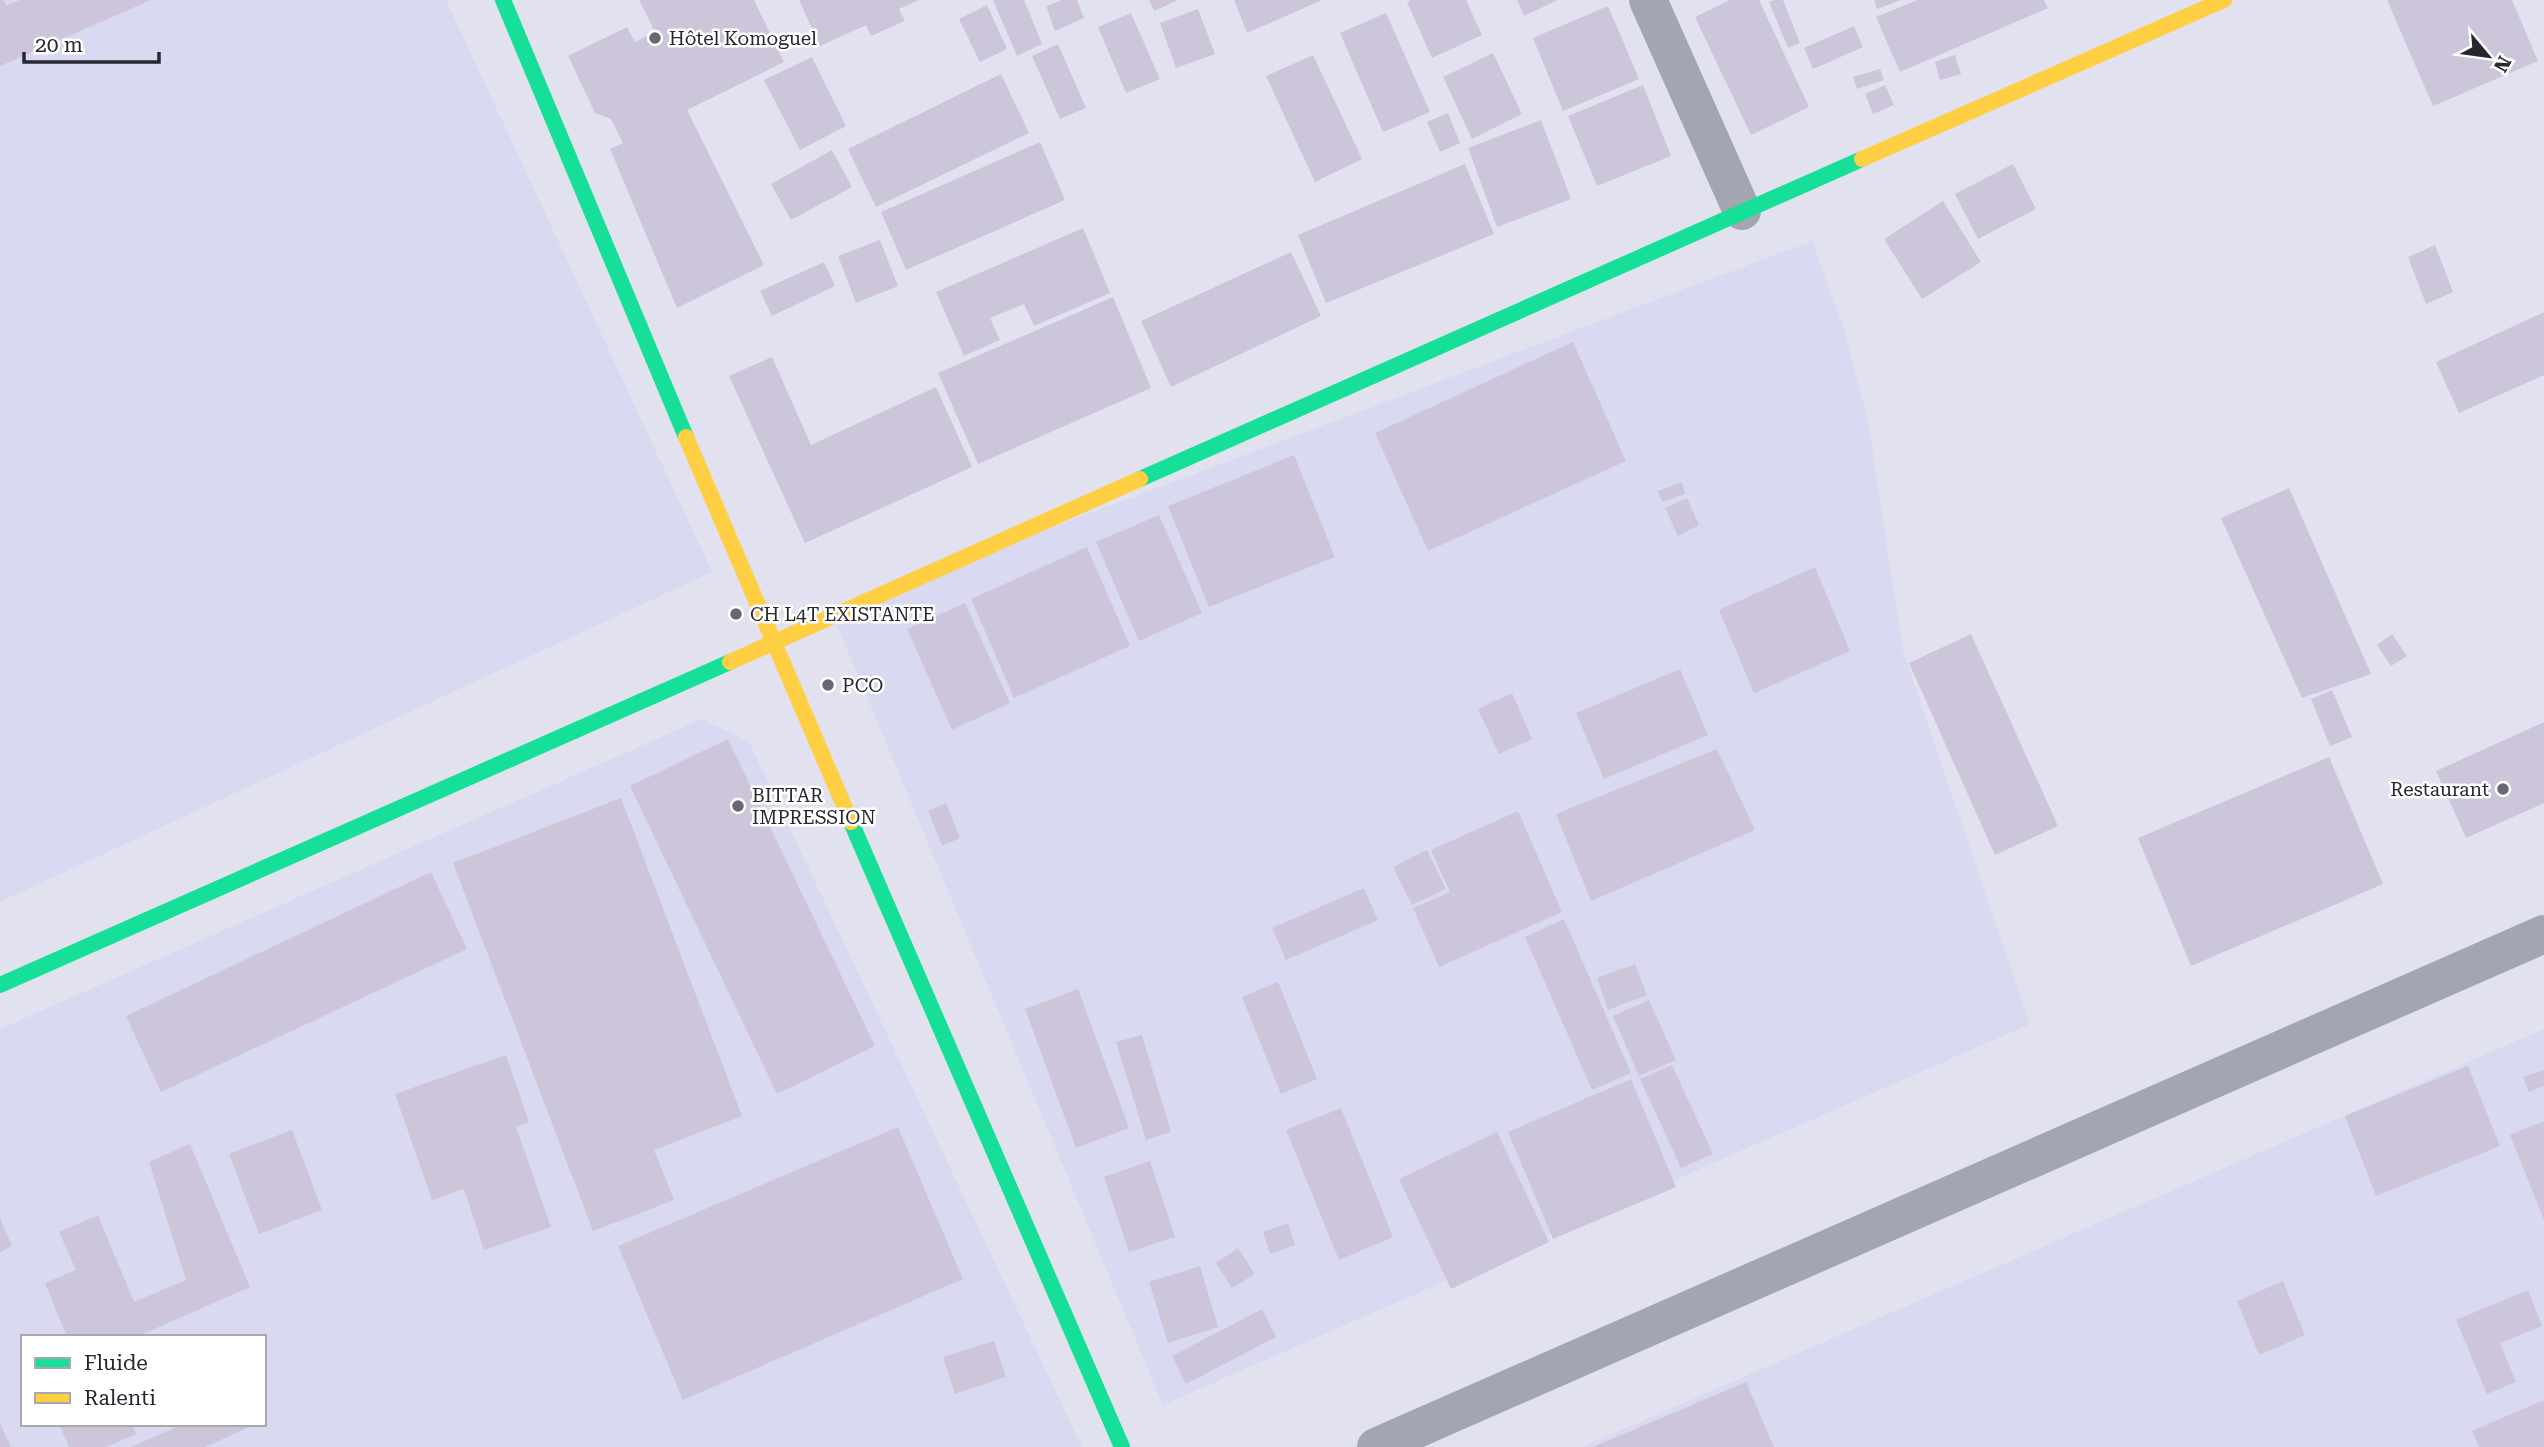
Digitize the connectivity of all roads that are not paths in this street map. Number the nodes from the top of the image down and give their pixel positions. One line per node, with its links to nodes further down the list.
1 (503, 0): 5 (street)
2 (1648, 0): 4 (street)
3 (2224, 0): 4 (street)
4 (1742, 211): 5 (street)
5 (773, 644): 7 (street); 8 (street)
6 (2544, 934): 9 (street)
7 (0, 985)
8 (1122, 1447)
9 (1376, 1447)

